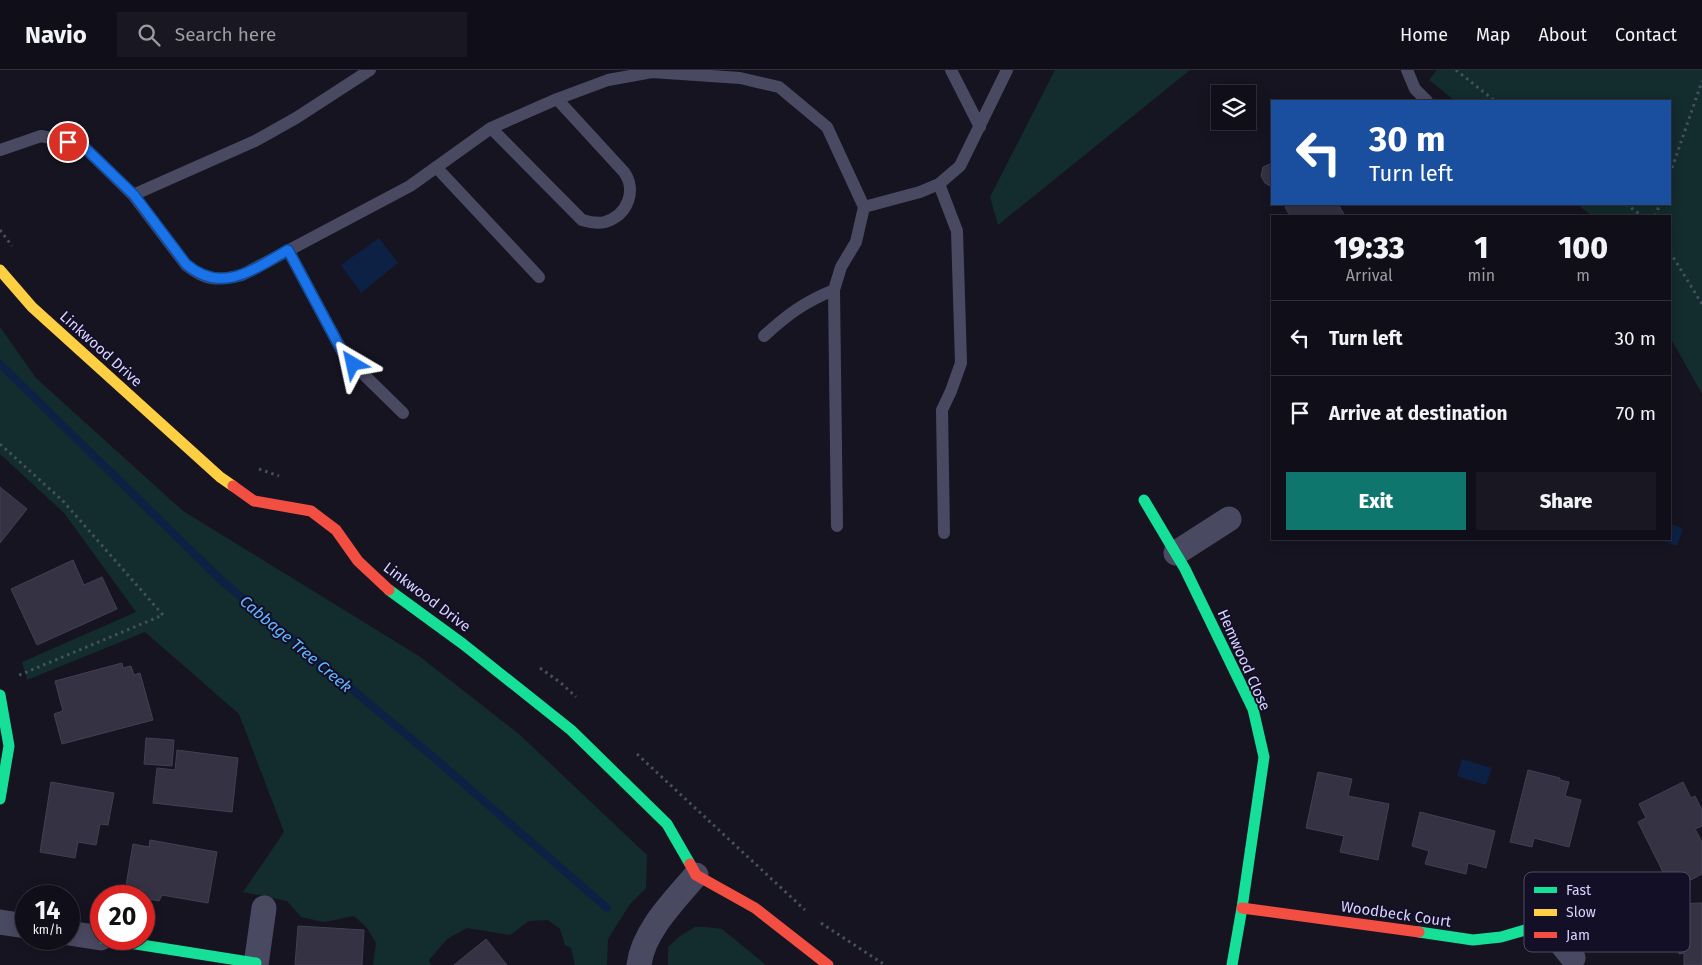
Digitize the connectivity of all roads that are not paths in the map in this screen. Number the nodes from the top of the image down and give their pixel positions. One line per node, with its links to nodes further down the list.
1 (370, 70): 12 (lane)
2 (951, 70): 7 (lane)
3 (1007, 70): 7 (lane)
4 (1407, 70): 6 (lane)
5 (557, 100): 8 (lane); 8 (lane); 13 (lane)
6 (1426, 100)
7 (980, 127): 11 (lane)
8 (491, 128): 10 (lane)
9 (0, 150): 12 (lane)
10 (436, 167): 14 (lane); 16 (lane)
11 (939, 184): 13 (lane); 23 (lane)
12 (134, 195): 14 (lane)
13 (864, 207): 17 (lane)
14 (288, 250): 19 (lane)
15 (0, 270): 27 (street, Linkwood Drive)
16 (539, 277)
17 (834, 290): 18 (lane); 22 (lane)
18 (764, 336)
19 (404, 413)
20 (1144, 500): 24 (street, Hemwood Close)
21 (1229, 519): 24 (street)
22 (837, 526)
23 (944, 533)
24 (1176, 553): 29 (street, Hemwood Close)
25 (0, 695): 26 (street)
26 (0, 799)
27 (696, 875): 37 (street); 38 (street)
28 (264, 908): 36 (street)
29 (1242, 908): 32 (street, Woodbeck Court); 39 (street, Hemwood Close)
30 (0, 922): 31 (street)
31 (15, 924)
32 (1524, 930)
33 (155, 948): 36 (street)
34 (1568, 952): 35 (street)
35 (1573, 958)
36 (256, 964)
37 (639, 965)
38 (828, 965)
39 (1232, 965)

